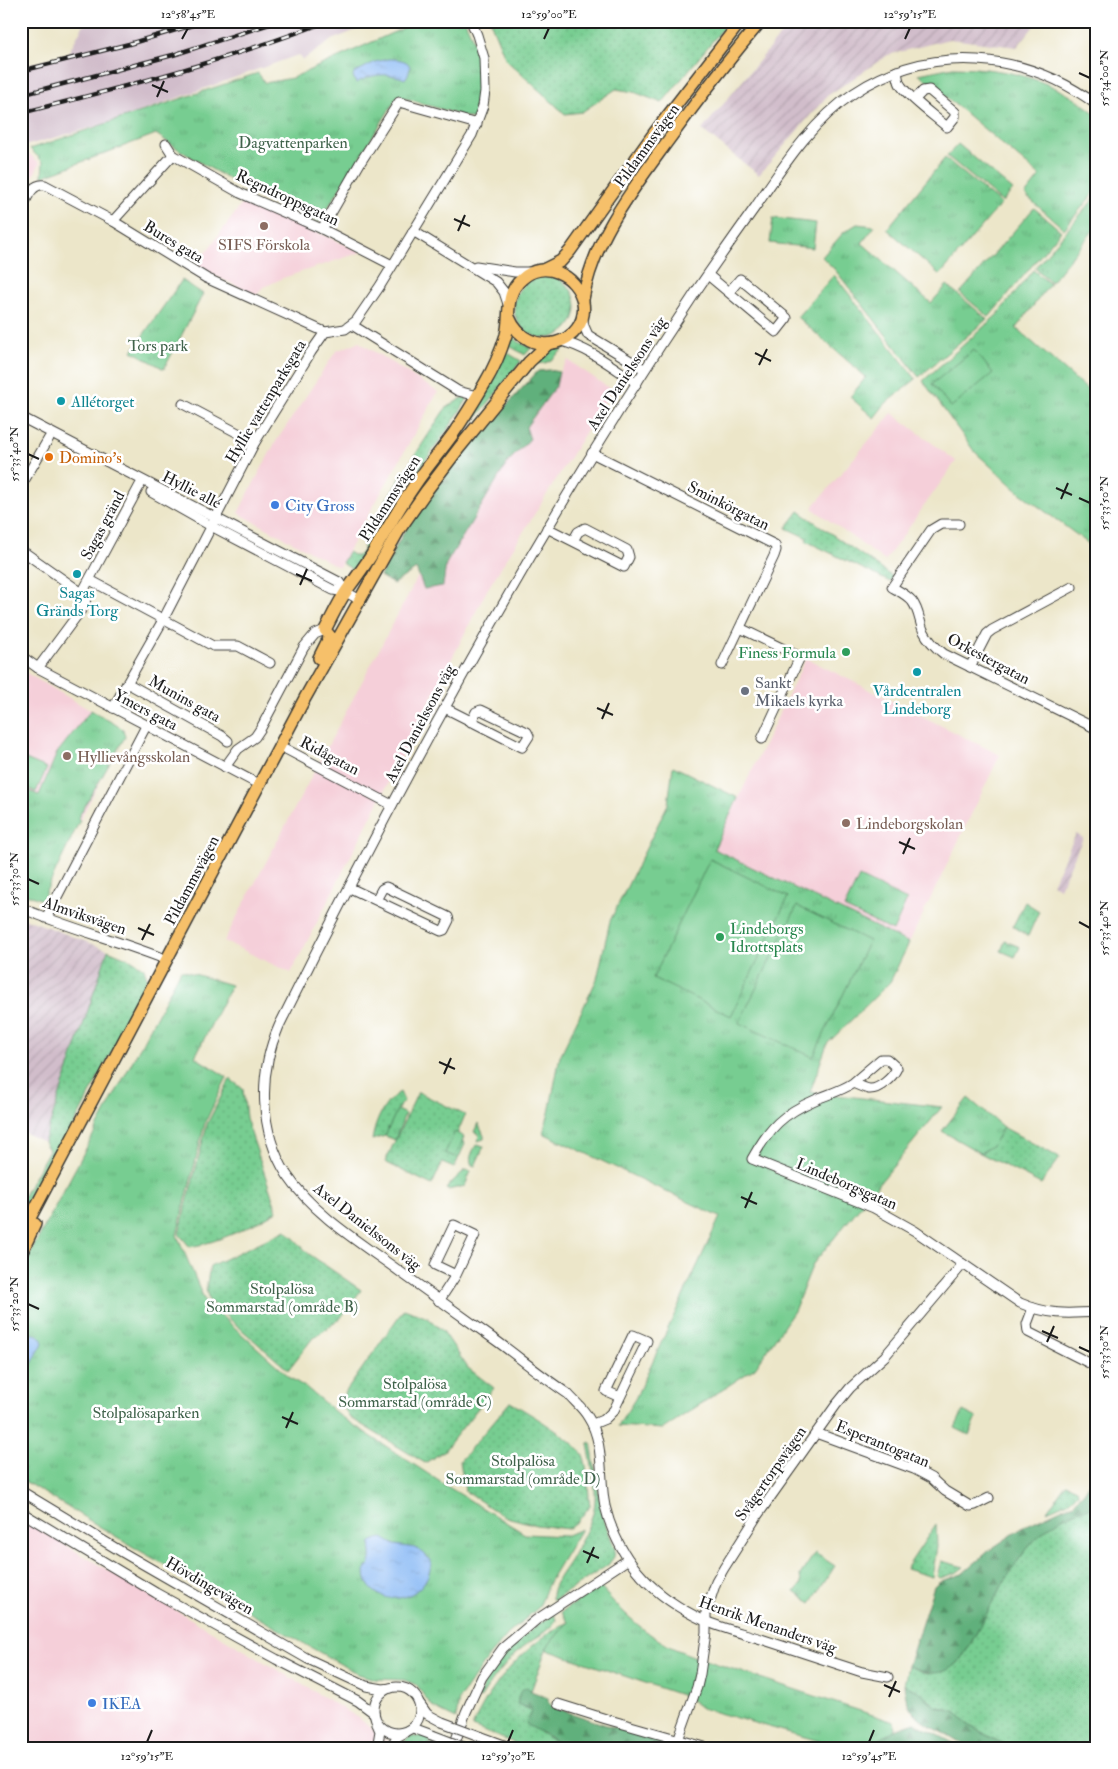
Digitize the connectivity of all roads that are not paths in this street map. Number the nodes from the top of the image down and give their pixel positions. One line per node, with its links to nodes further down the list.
1 (25, 21): 5 (street)
2 (471, 21): 9 (street)
3 (741, 21): 18 (main road, Pildammsvägen)
4 (761, 21): 21 (main road, Pildammsvägen)
5 (21, 28)
6 (897, 71): 7 (street); 8 (street, Axel Danielssons väg); 19 (street, Axel Danielssons väg)
7 (915, 99): 7 (street)
8 (1097, 105)
9 (477, 124): 14 (street); 15 (street)
10 (166, 144): 11 (street, Regndroppsgatan)
11 (173, 155): 13 (street); 14 (street, Regndroppsgatan)
12 (21, 210): 13 (street, Bures gata)
13 (113, 221): 26 (street, Bures gata)
14 (322, 229): 16 (street, Regndroppsgatan)
15 (412, 231): 16 (street); 17 (street)
16 (392, 265): 25 (street)
17 (469, 265): 18 (street); 22 (street)
18 (538, 271): 21 (main road, Pildammsvägen); 22 (main road, Pildammsvägen)
19 (708, 275): 20 (street); 29 (street, Axel Danielssons väg)
20 (729, 292): 20 (street)
21 (582, 302): 23 (main road, Pildammsvägen)
22 (508, 304): 24 (main road, Pildammsvägen)
23 (582, 314): 27 (main road); 29 (street)
24 (509, 317): 28 (main road); 31 (main road, Pildammsvägen)
25 (352, 325): 26 (street, Hyllie vattenparksgata); 31 (street)
26 (325, 332): 36 (street, Hyllie vattenparksgata)
27 (562, 341): 28 (main road); 30 (street)
28 (548, 344): 49 (main road, Pildammsvägen)
29 (644, 369): 30 (street, Axel Danielssons väg)
30 (637, 383): 37 (street, Axel Danielssons väg)
31 (477, 396): 47 (main road, Pildammsvägen)
32 (183, 404): 36 (street)
33 (21, 417): 40 (street, Hyllie allé)
34 (21, 423): 35 (street, Hyllie allé)
35 (49, 438): 38 (street, Hyllie allé); 39 (street)
36 (255, 442): 40 (street, Hyllie vattenparksgata)
37 (592, 453): 42 (street, Axel Danielssons väg); 51 (street, Sminkörgatan)
38 (140, 485): 40 (street, Hyllie allé); 45 (street, Sagas gränd)
39 (21, 486)
40 (213, 522): 47 (street, Hyllie allé); 50 (street, Hyllie vattenparksgata)
41 (959, 524): 56 (street, Orkestergatan)
42 (547, 528): 43 (street); 61 (street, Axel Danielssons väg)
43 (573, 541): 43 (street)
44 (21, 550): 48 (street)
45 (90, 580): 48 (street, Sagas gränd); 50 (street, Sagas gränd)
46 (1072, 587): 56 (street)
47 (346, 592): 49 (street, Hyllie allé); 52 (main road, Pildammsvägen)
48 (82, 593): 57 (street, Sagas gränd)
49 (360, 600): 59 (main road, Pildammsvägen)
50 (163, 620): 54 (street, Sagas gränd); 58 (street, Hyllie vattenparksgata)
51 (741, 625): 55 (street); 65 (street)
52 (325, 630): 59 (main road, Pildammsvägen); 68 (street)
53 (21, 656): 57 (street, Ymers gata)
54 (270, 663)
55 (722, 665)
56 (970, 667): 64 (street, Orkestergatan)
57 (38, 668): 60 (street, Ymers gata)
58 (127, 683): 60 (street, Hyllie vattenparksgata); 66 (street, Munins gata)
59 (305, 698): 67 (main road, Pildammsvägen)
60 (114, 708): 63 (street, Ymers gata)
61 (445, 708): 62 (street); 70 (street, Axel Danielssons väg)
62 (471, 722): 62 (street)
63 (146, 726): 68 (street, Ymers gata); 74 (street)
64 (1097, 729)
65 (762, 739)
66 (228, 741)
67 (280, 746): 69 (main road, Pildammsvägen); 70 (street, Ridågatan)
68 (225, 767): 69 (street, Ymers gata)
69 (260, 785): 75 (main road, Pildammsvägen)
70 (392, 805): 71 (street, Axel Danielssons väg)
71 (350, 888): 72 (street); 82 (street, Axel Danielssons väg)
72 (376, 900): 72 (street)
73 (21, 908): 74 (street, Almviksvägen)
74 (46, 918): 75 (street, Almviksvägen)
75 (167, 960): 77 (main road, Pildammsvägen)
76 (853, 1083): 80 (street, Lindeborgsgatan)
77 (78, 1131): 78 (main road, Pildammsvägen); 79 (main road, Pildammsvägen)
78 (21, 1235)
79 (21, 1254)
80 (963, 1264): 83 (street, Lindeborgsgatan); 88 (street, Svågertorpsvägen)
81 (456, 1275): 81 (street); 82 (street)
82 (439, 1301): 87 (street, Axel Danielssons väg)
83 (1033, 1308): 84 (street, Lindeborgsgatan); 85 (street)
84 (1097, 1312)
85 (1097, 1367)
86 (620, 1397): 86 (street); 87 (street)
87 (592, 1424): 92 (street, Axel Danielssons väg)
88 (816, 1432): 90 (street, Esperantogatan); 93 (street, Svågertorpsvägen)
89 (21, 1490): 95 (street, Hövdingevägen)
90 (989, 1498)
91 (21, 1512): 98 (street, Hövdingevägen)
92 (627, 1560): 93 (street, Henrik Menanders väg); 104 (street)
93 (705, 1621): 94 (street, Henrik Menanders väg); 101 (street, Svågertorpsvägen)
94 (888, 1677)
95 (391, 1688): 96 (street, Hövdingevägen); 98 (street)
96 (419, 1703): 99 (street); 106 (street, Hövdingevägen, bridge)
97 (558, 1704): 101 (street)
98 (376, 1717): 100 (street, Hövdingevägen); 102 (street)
99 (413, 1728): 100 (street); 105 (street, bridge)
100 (404, 1733): 103 (street)
101 (678, 1740): 107 (street)
102 (377, 1748)
103 (390, 1748)
104 (453, 1748)
105 (466, 1748)
106 (512, 1748)
107 (708, 1748)

